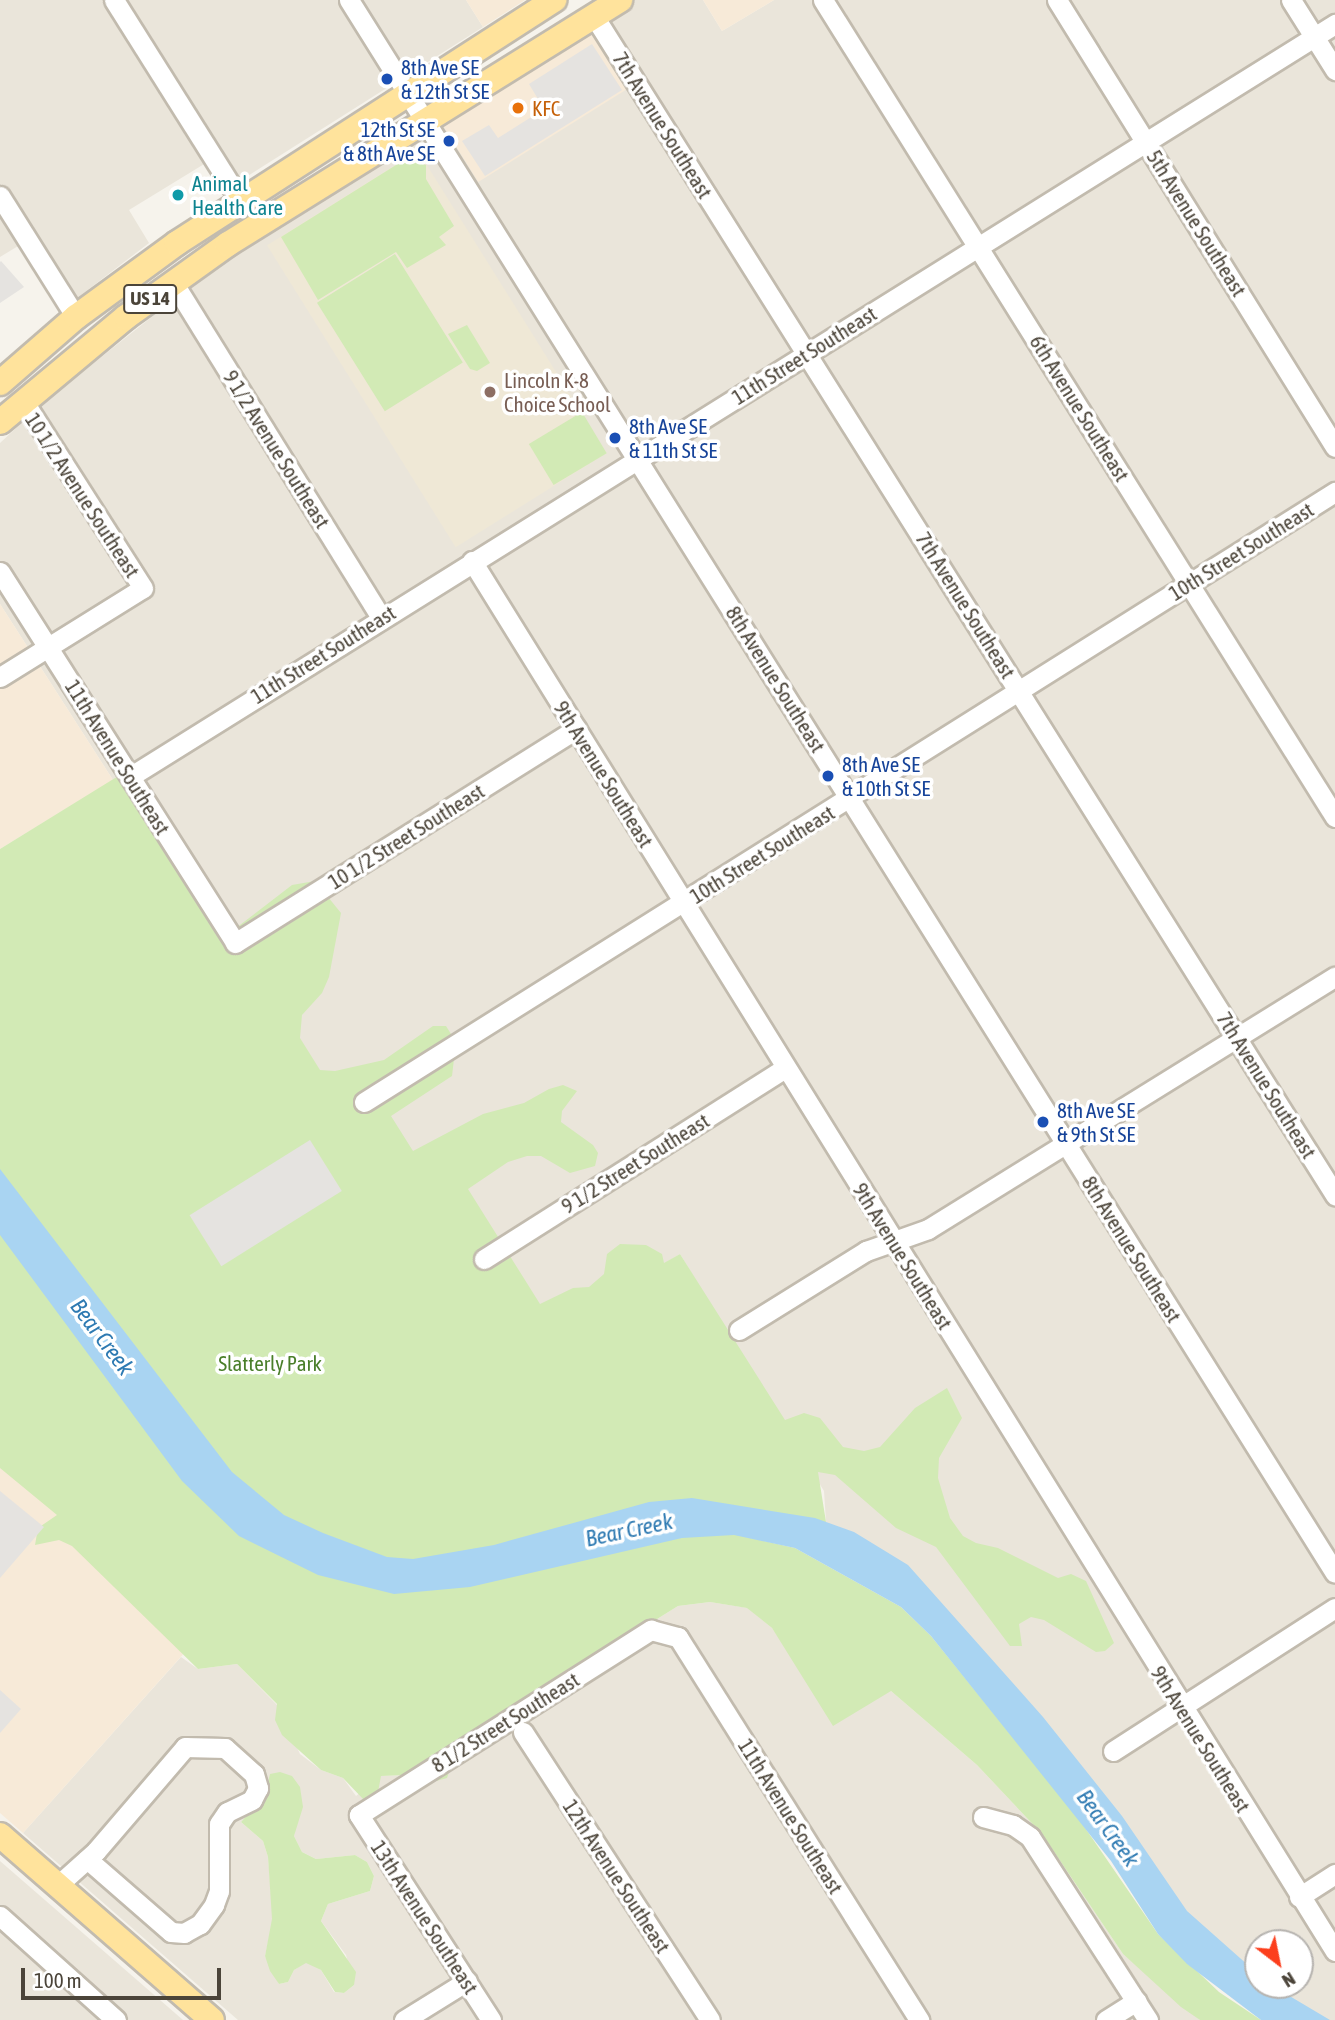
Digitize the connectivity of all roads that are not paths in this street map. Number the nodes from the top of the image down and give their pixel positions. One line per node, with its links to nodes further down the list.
1 (114, 0): 16 (street)
2 (349, 0): 12 (street, 8th Avenue Southeast)
3 (554, 0): 12 (main road, US 14)
4 (620, 0): 8 (main road, US 14)
5 (823, 0): 17 (street, 6th Avenue Southeast)
6 (1057, 0): 14 (street, 5th Avenue Southeast)
7 (1291, 0): 10 (street)
8 (594, 16): 13 (main road, US 14); 20 (street, 7th Avenue Southeast)
9 (1335, 24): 10 (street, 11th Street Southeast)
10 (1314, 37): 11 (street); 14 (street, 11th Street Southeast)
11 (1335, 70)
12 (409, 95): 13 (street, 8th Avenue Southeast); 16 (main road, US 14)
13 (425, 120): 18 (main road, US 14); 25 (street, 8th Avenue Southeast)
14 (1146, 141): 17 (street, 11th Street Southeast); 24 (street, 5th Avenue Southeast)
15 (0, 196): 19 (street)
16 (240, 200): 19 (main road, US 14)
17 (979, 246): 20 (street, 11th Street Southeast); 29 (street, 6th Avenue Southeast)
18 (173, 282): 22 (main road, US 14); 30 (street, 9 1/2 Avenue Southeast)
19 (76, 317): 21 (main road, US 14)
20 (807, 354): 25 (street, 11th Street Southeast); 33 (street, 7th Avenue Southeast)
21 (0, 383)
22 (24, 402): 23 (main road, US 14); 31 (street, 10 1/2 Avenue Southeast)
23 (0, 422)
24 (1335, 447)
25 (636, 458): 27 (street, 11th Street Southeast); 36 (street, 8th Avenue Southeast)
26 (1335, 492): 29 (street, 10th Street Southeast)
27 (472, 561): 30 (street, 11th Street Southeast); 34 (street, 9th Avenue Southeast)
28 (0, 572): 31 (street, 11th Avenue Southeast)
29 (1189, 583): 33 (street, 10th Street Southeast); 37 (street, 6th Avenue Southeast)
30 (381, 617): 35 (street, 11th Street Southeast)
31 (49, 646): 32 (street); 35 (street, 11th Avenue Southeast)
32 (0, 677)
33 (1020, 691): 36 (street, 10th Street Southeast); 41 (street, 7th Avenue Southeast)
34 (576, 729): 38 (street, 9th Avenue Southeast); 39 (street, 10 1/2 Street Southeast)
35 (131, 776): 39 (street, 11th Avenue Southeast)
36 (851, 798): 38 (street, 10th Street Southeast); 44 (street, 8th Avenue Southeast)
37 (1335, 817)
38 (683, 904): 42 (street, 9th Avenue Southeast); 43 (street, 10th Street Southeast)
39 (235, 943)
40 (1335, 977): 41 (street)
41 (1238, 1038): 44 (street); 45 (street, 7th Avenue Southeast)
42 (785, 1068): 46 (street, 9th Avenue Southeast); 47 (street, 9 1/2 Street Southeast)
43 (365, 1102)
44 (1066, 1143): 46 (street); 49 (street, 8th Avenue Southeast)
45 (1335, 1195)
46 (895, 1240): 48 (street); 52 (street, 9th Avenue Southeast)
47 (484, 1259)
48 (739, 1330)
49 (1335, 1573)
50 (1335, 1608): 52 (street)
51 (651, 1630): 55 (street, 8 1/2 Street Southeast); 71 (street, 11th Avenue Southeast)
52 (1181, 1707): 54 (street); 61 (street, 9th Avenue Southeast)
53 (523, 1732): 66 (street, 12th Avenue Southeast)
54 (1113, 1751)
55 (359, 1815): 64 (street, 13th Avenue Southeast)
56 (984, 1817): 65 (street)
57 (0, 1835): 60 (main road)
58 (87, 1859): 58 (street); 60 (street)
59 (1335, 1874): 61 (street)
60 (58, 1885): 68 (main road)
61 (1299, 1897): 63 (street, 9th Avenue Southeast)
62 (0, 1916): 67 (street)
63 (1335, 1951)
64 (467, 1981): 69 (street); 70 (street, 13th Avenue Southeast)
65 (1136, 2001): 72 (street); 73 (street)
66 (702, 2017)
67 (116, 2020)
68 (212, 2020)
69 (404, 2020)
70 (491, 2020)
71 (919, 2020)
72 (1106, 2020)
73 (1148, 2020)

